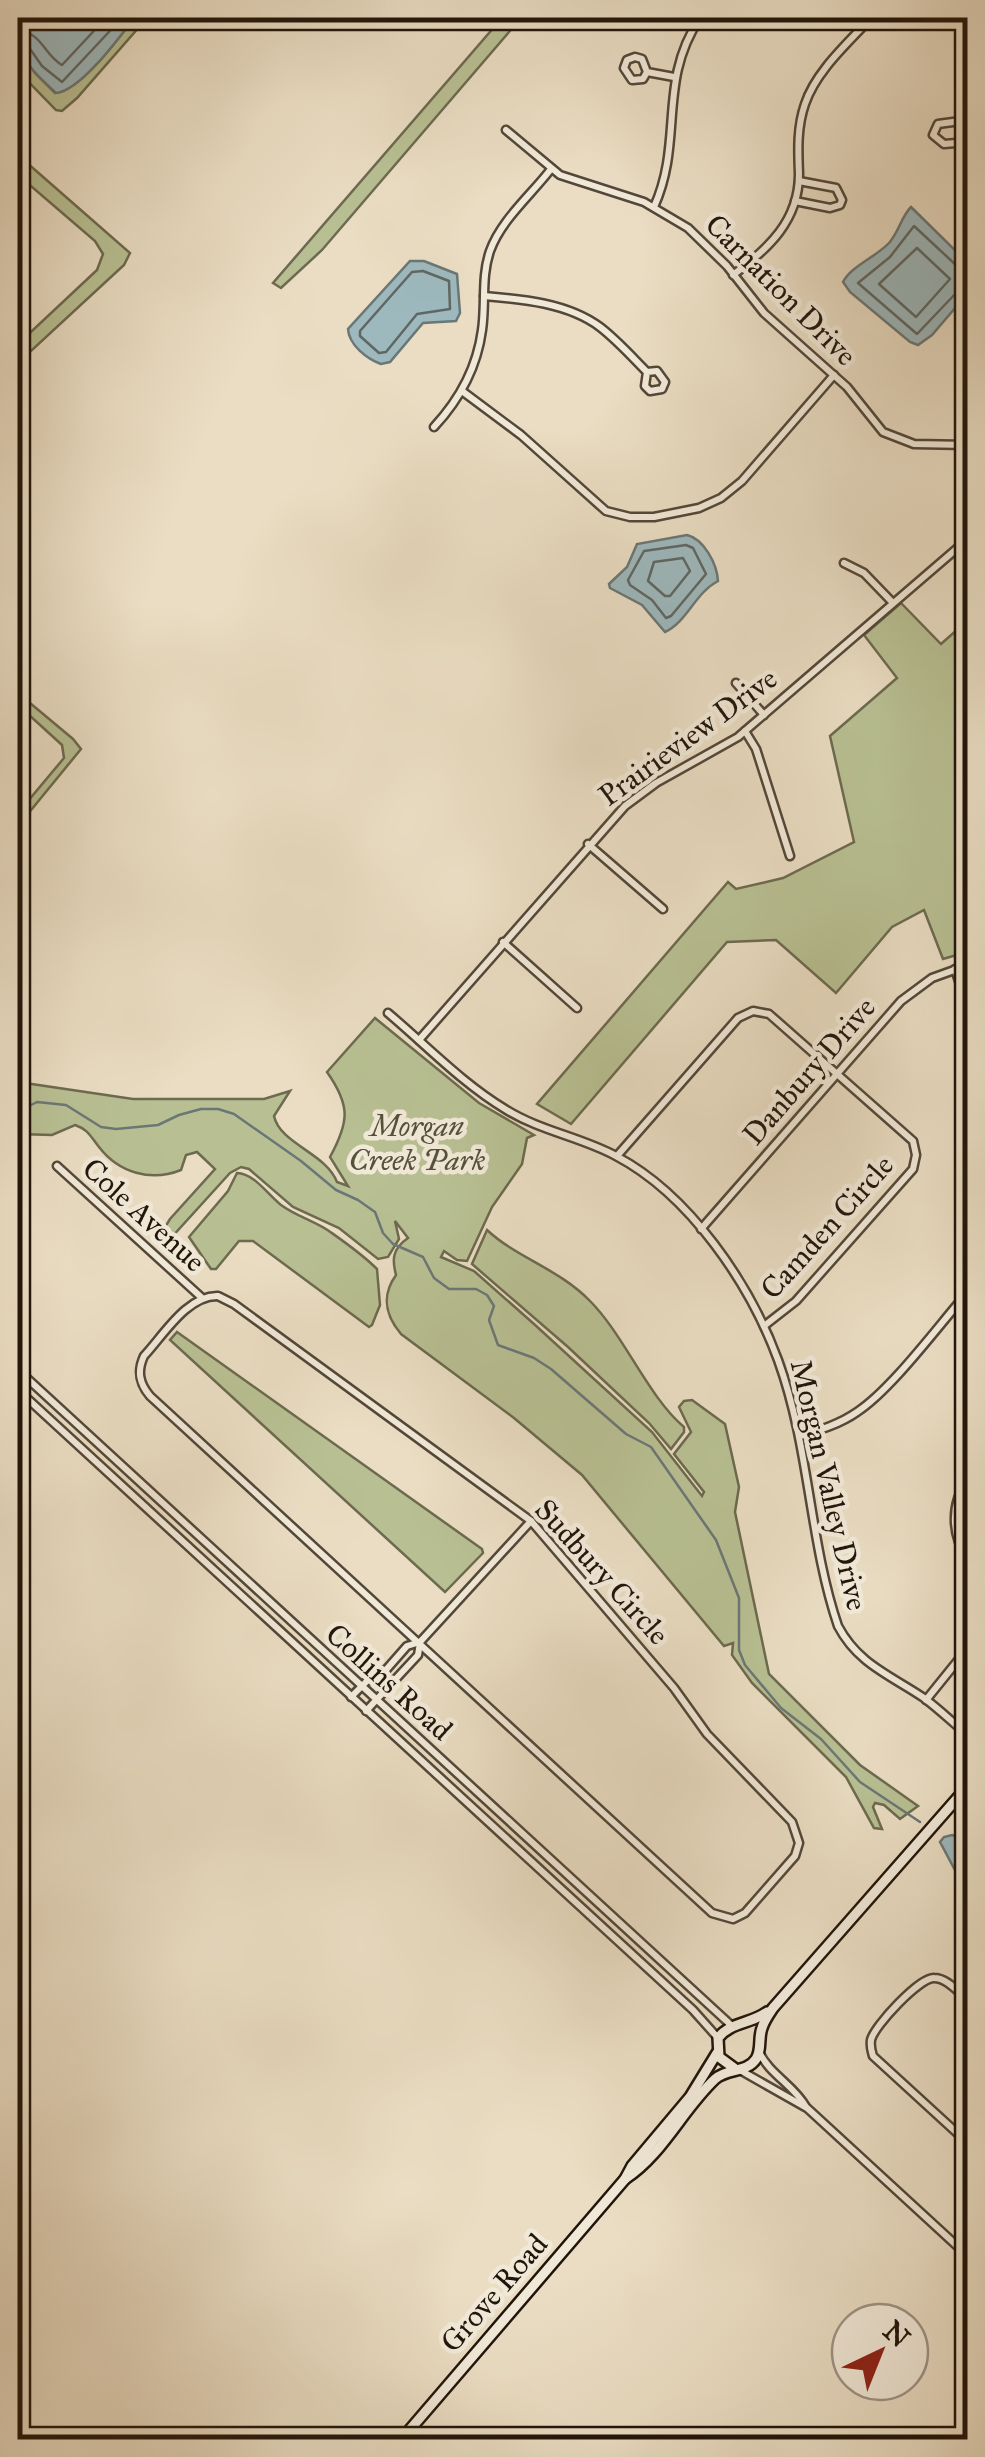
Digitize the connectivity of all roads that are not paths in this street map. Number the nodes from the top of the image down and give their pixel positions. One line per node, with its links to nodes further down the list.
1 (700, 18): 4 (street)
2 (871, 18): 9 (street)
3 (648, 72): 4 (street)
4 (674, 77): 11 (street)
5 (968, 120): 7 (street)
6 (506, 130): 8 (street, Carnation Drive)
7 (968, 142)
8 (551, 170): 11 (street, Carnation Drive); 13 (street)
9 (799, 180): 10 (street); 10 (street)
10 (795, 201): 12 (street)
11 (654, 207): 12 (street, Carnation Drive)
12 (734, 275): 15 (street, Carnation Drive)
13 (484, 296): 14 (street); 16 (street)
14 (647, 372)
15 (834, 375): 16 (street); 18 (street, Carnation Drive)
16 (462, 391): 17 (street)
17 (434, 427)
18 (968, 445)
19 (968, 539): 21 (street, Prairieview Drive)
20 (844, 563): 21 (street)
21 (893, 604): 23 (street, Prairieview Drive)
22 (736, 683): 23 (street)
23 (764, 715): 24 (street, Prairieview Drive)
24 (745, 731): 25 (street, Prairieview Drive); 26 (street)
25 (588, 844): 27 (street); 28 (street, Prairieview Drive)
26 (790, 856)
27 (663, 909)
28 (503, 942): 31 (street); 34 (street, Prairieview Drive)
29 (968, 965): 30 (street, Danbury Drive)
30 (955, 969): 32 (street); 35 (street, Danbury Drive)
31 (577, 1008)
32 (968, 1009)
33 (388, 1014): 34 (street, Morgan Valley Drive)
34 (419, 1040): 36 (street, Morgan Valley Drive)
35 (838, 1073): 36 (street, Camden Circle); 38 (street, Danbury Drive); 41 (street, Camden Circle)
36 (616, 1156): 38 (street, Morgan Valley Drive)
37 (57, 1166): 40 (street, Cole Avenue)
38 (701, 1229): 41 (street, Morgan Valley Drive)
39 (968, 1292): 44 (street)
40 (202, 1297): 46 (street, Sudbury Circle); 48 (street, Sudbury Circle)
41 (764, 1326): 44 (street, Morgan Valley Drive)
42 (18, 1370): 50 (street, Collins Road)
43 (18, 1390): 51 (street, Collins Road)
44 (800, 1436): 53 (street, Morgan Valley Drive)
45 (968, 1479): 47 (street)
46 (531, 1522): 48 (street); 48 (street, Sudbury Circle)
47 (968, 1560)
48 (420, 1642): 50 (street); 52 (street)
49 (968, 1648): 53 (street)
50 (361, 1686): 51 (street); 52 (street, Collins Road)
51 (351, 1697): 54 (street, Collins Road)
52 (376, 1700): 54 (street); 61 (street, Collins Road)
53 (926, 1700): 55 (street, Morgan Valley Drive)
54 (366, 1711): 62 (street, Collins Road)
55 (968, 1735)
56 (968, 1786): 60 (street)
57 (931, 1964): 58 (street)
58 (932, 1978): 59 (street); 67 (street)
59 (968, 2000)
60 (773, 2008): 61 (street); 63 (street)
61 (737, 2026): 62 (street); 63 (street)
62 (718, 2038): 64 (street)
63 (759, 2047): 65 (street); 66 (street)
64 (717, 2053): 65 (street); 68 (street, Grove Road)
65 (736, 2069): 66 (street); 68 (street, Grove Road)
66 (806, 2107): 69 (street)
67 (968, 2143)
68 (625, 2179): 70 (street, Grove Road)
69 (967, 2253)
70 (401, 2440)

